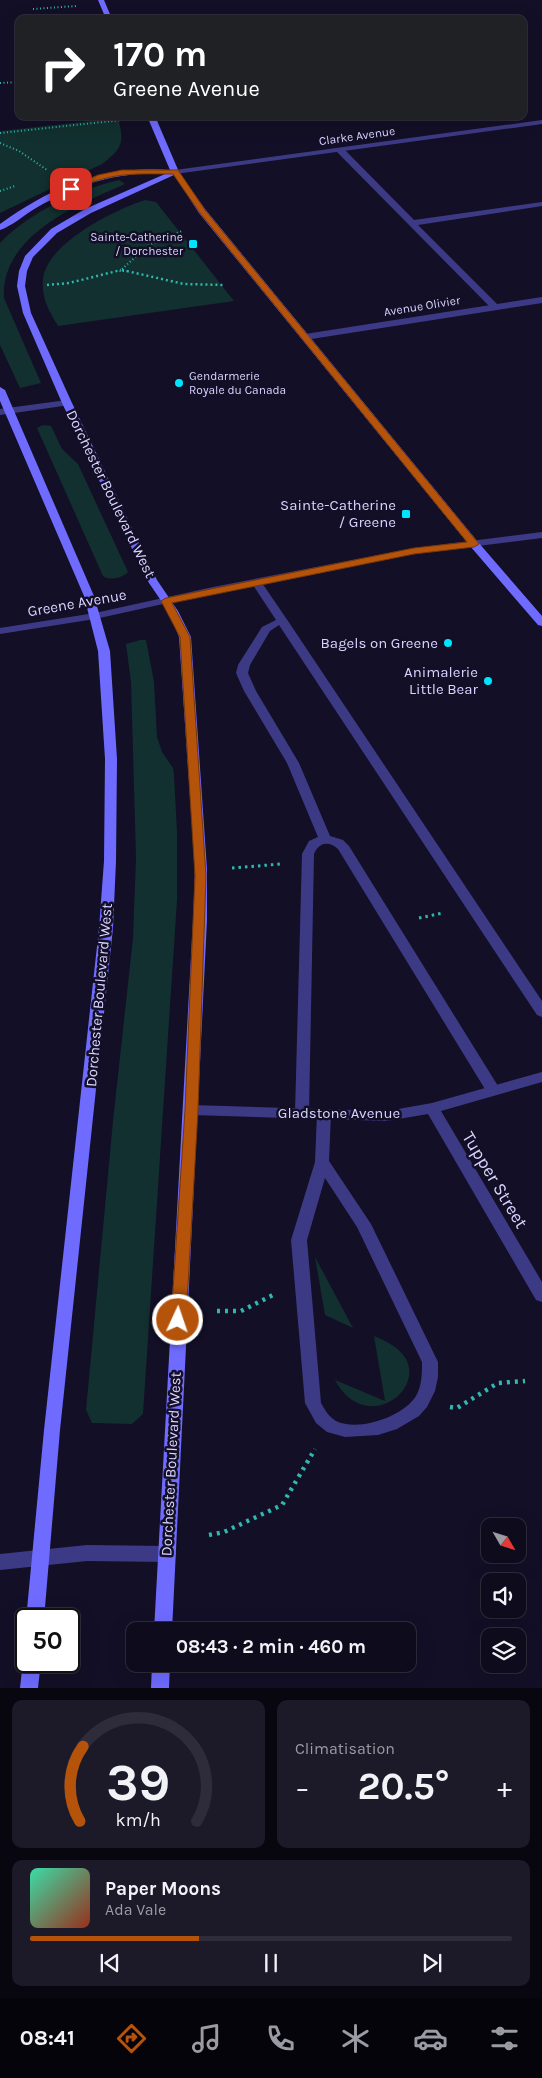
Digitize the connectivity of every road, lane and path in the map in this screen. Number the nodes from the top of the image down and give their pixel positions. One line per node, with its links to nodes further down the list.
1 (101, 0): 4 (main road)
2 (78, 6): 3 (path)
3 (33, 9)
4 (107, 15)
5 (15, 82): 6 (path)
6 (0, 83)
7 (122, 120): 10 (path)
8 (152, 120): 14 (main road)
9 (542, 122): 12 (street, Clarke Avenue)
10 (0, 132)
11 (0, 143): 13 (path)
12 (340, 150): 14 (street, Clarke Avenue); 16 (street)
13 (50, 171)
14 (175, 172): 17 (main road); 24 (main road); 26 (main road, Dorchester Boulevard West)
15 (542, 204): 16 (street)
16 (412, 223): 23 (street)
17 (0, 228)
18 (182, 231): 19 (path)
19 (121, 270): 20 (path); 21 (path)
20 (43, 285)
21 (226, 285)
22 (542, 300): 23 (street, Avenue Olivier)
23 (495, 307): 24 (street, Avenue Olivier)
24 (305, 337): 29 (main road)
25 (0, 390): 27 (main road, Dorchester Boulevard West)
26 (67, 403): 27 (street); 31 (main road, Dorchester Boulevard West)
27 (4, 411): 32 (main road, Dorchester Boulevard West)
28 (542, 535): 29 (street, Greene Avenue)
29 (474, 544): 30 (street, Greene Avenue); 34 (main road)
30 (256, 582): 31 (street, Greene Avenue); 33 (street)
31 (166, 601): 32 (street, Greene Avenue); 45 (main road, Dorchester Boulevard West)
32 (95, 616): 35 (street, Greene Avenue); 57 (main road, Dorchester Boulevard West)
33 (283, 621): 36 (street); 41 (street)
34 (542, 623)
35 (0, 630)
36 (325, 839): 43 (street); 46 (street)
37 (282, 864): 38 (path)
38 (232, 868)
39 (448, 912): 40 (path)
40 (415, 919)
41 (542, 1012)
42 (542, 1077): 43 (street, Gladstone Avenue)
43 (493, 1090): 44 (street, Gladstone Avenue)
44 (432, 1108): 47 (street, Gladstone Avenue); 50 (street, Tupper Street)
45 (192, 1110): 46 (street, Gladstone Avenue); 56 (main road, Dorchester Boulevard West)
46 (302, 1113): 47 (street, Gladstone Avenue)
47 (324, 1114): 48 (street)
48 (322, 1162): 49 (street); 54 (street)
49 (302, 1280): 51 (path); 54 (street)
50 (542, 1295)
51 (217, 1311)
52 (525, 1381): 53 (path)
53 (457, 1408)
54 (329, 1425): 55 (path)
55 (209, 1535)
56 (167, 1554): 57 (street); 60 (main road, Dorchester Boulevard West)
57 (40, 1557): 58 (street); 59 (main road, Dorchester Boulevard West)
58 (0, 1562)
59 (36, 1608)
60 (163, 1622)
61 (161, 1672): 64 (main road)
62 (31, 1673): 63 (main road)
63 (29, 1688)
64 (160, 1688)

